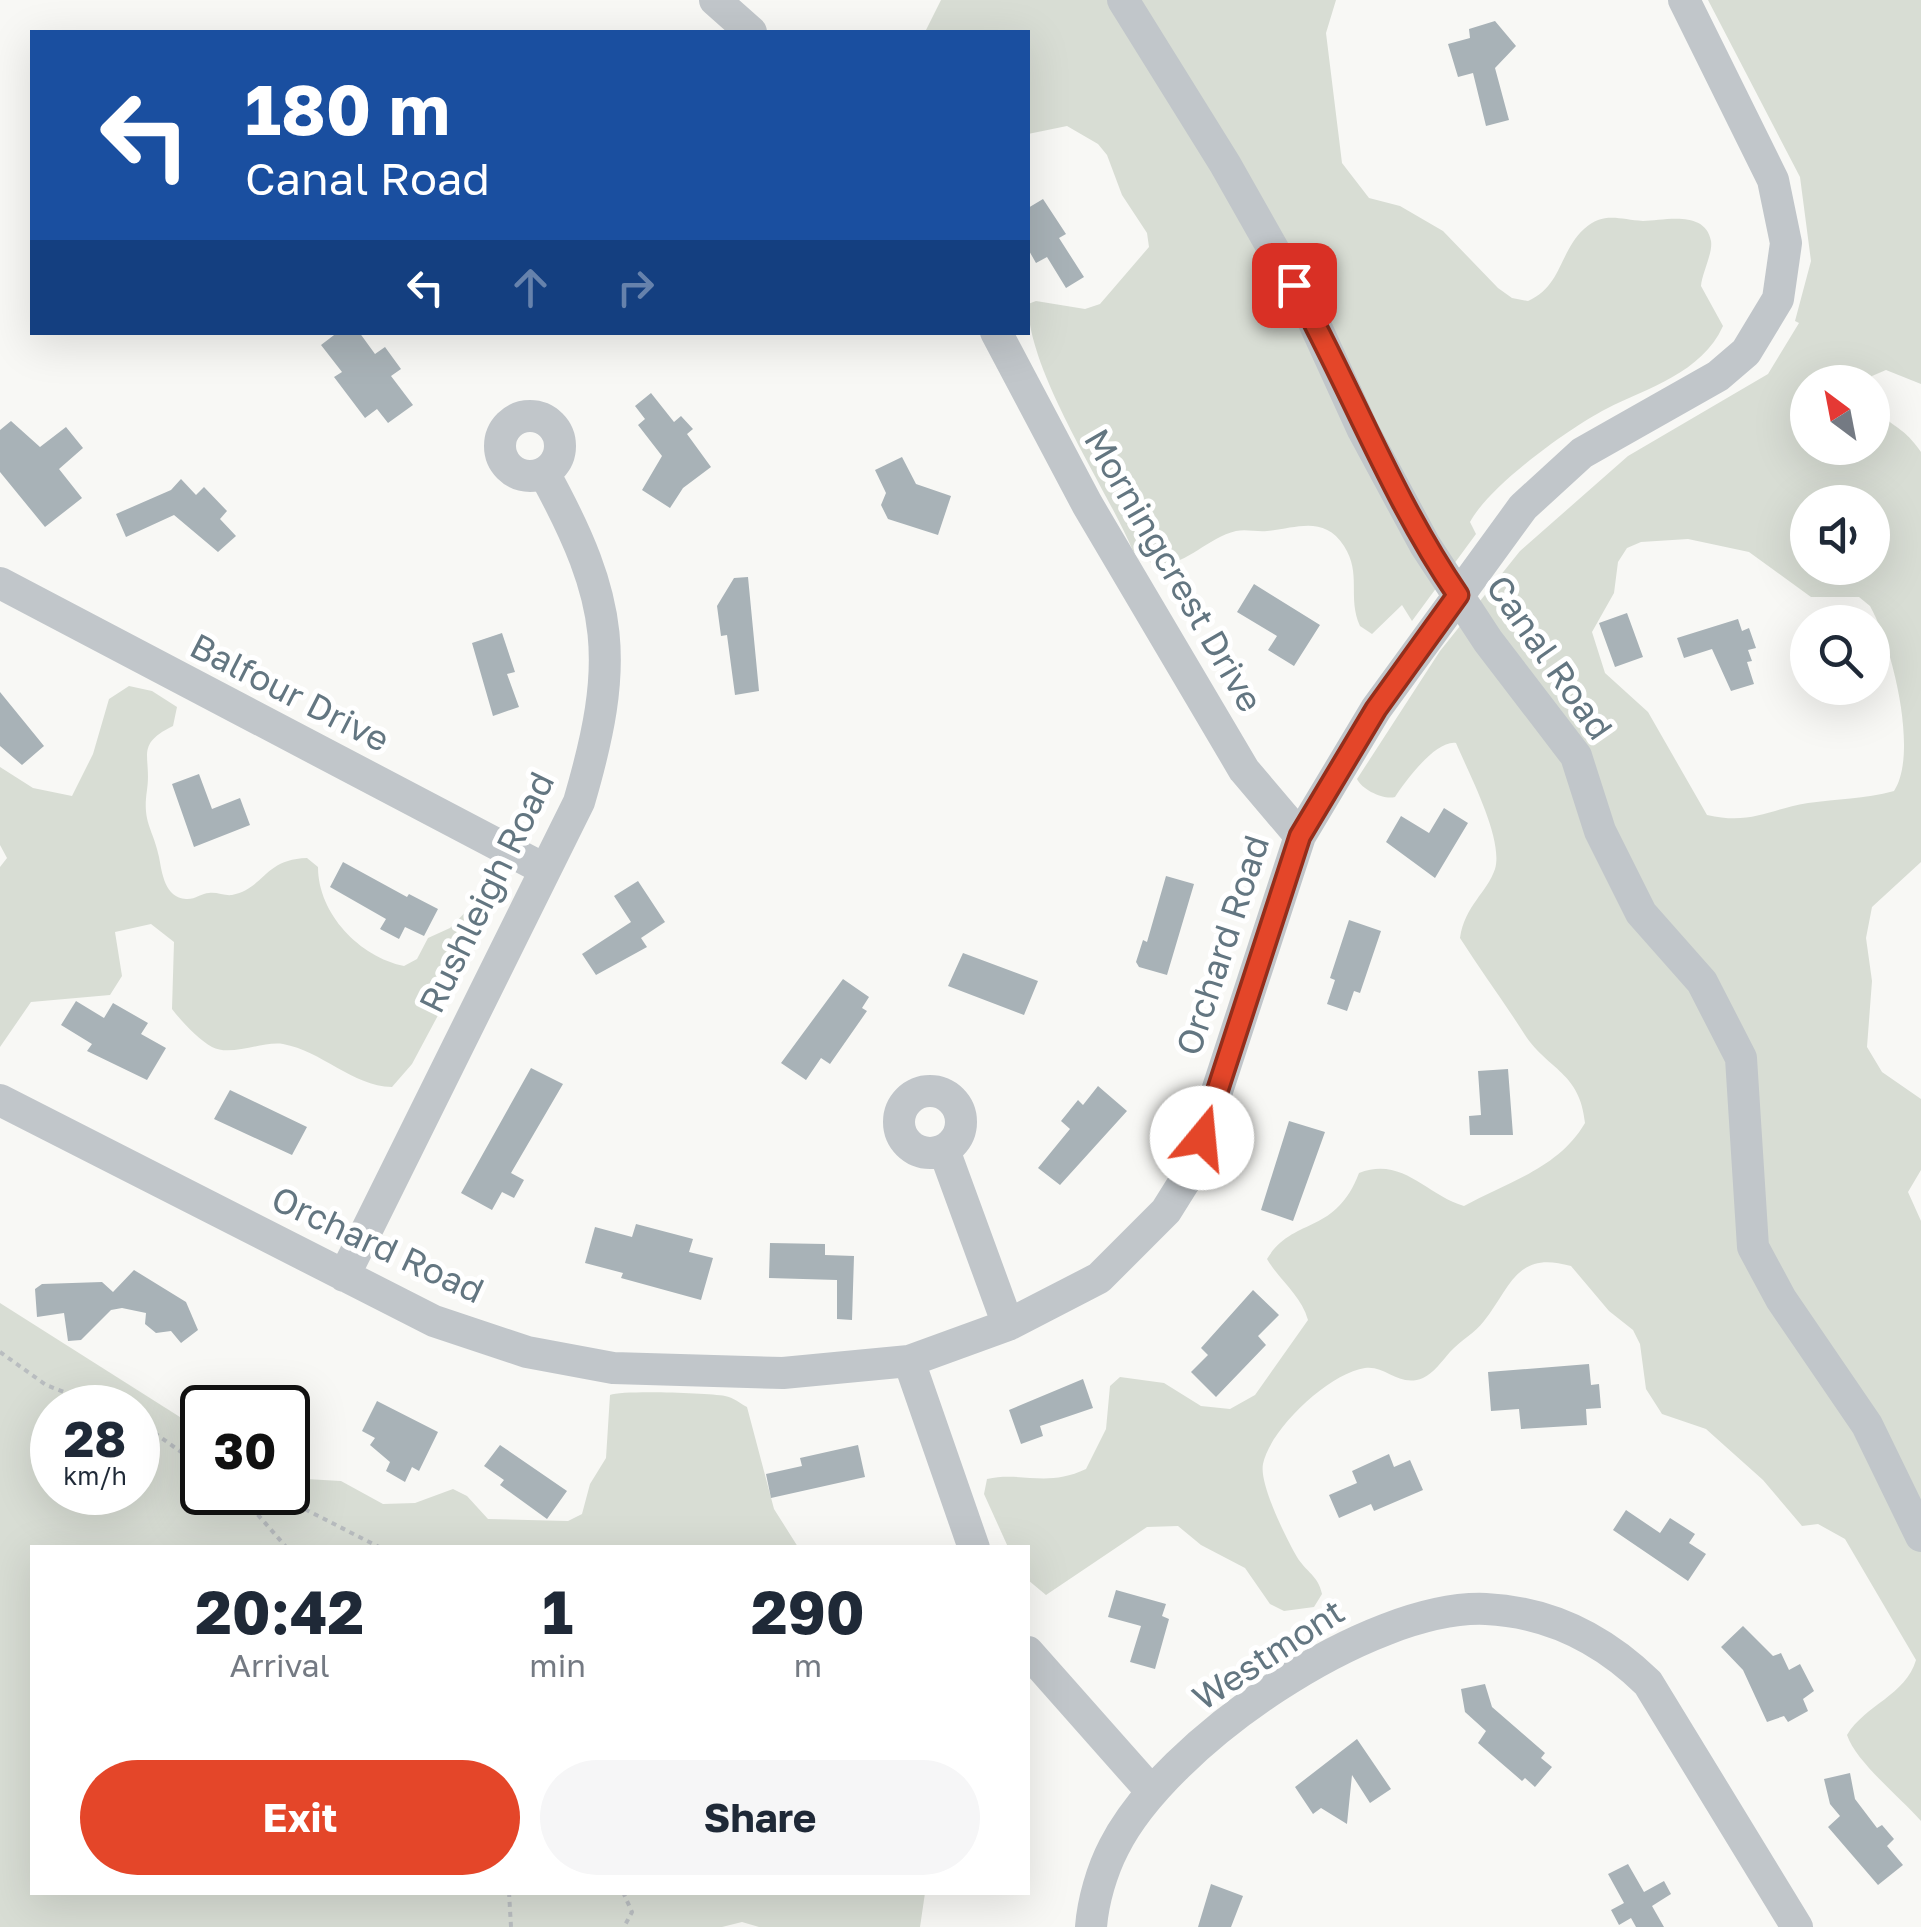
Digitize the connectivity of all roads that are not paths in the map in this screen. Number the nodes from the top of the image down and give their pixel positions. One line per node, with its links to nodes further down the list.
1 (715, 0): 4 (street)
2 (1123, 0): 8 (street, Canal Road)
3 (1684, 0): 8 (street, Orchard Road)
4 (749, 30)
5 (998, 335): 9 (street, Morningcrest Drive)
6 (544, 473): 10 (street, Rushleigh Road)
7 (0, 583): 10 (street, Balfour Drive)
8 (1458, 595): 9 (street, Orchard Road); 16 (street, Canal Road)
9 (1300, 836): 14 (street, Orchard Road)
10 (544, 869): 13 (street, Rushleigh Road)
11 (0, 1100): 13 (street, Orchard Road)
12 (944, 1150): 14 (street)
13 (344, 1276): 15 (street, Orchard Road)
14 (1008, 1325): 15 (street, Orchard Road)
15 (909, 1362): 17 (street)
16 (1921, 1536)
17 (973, 1545)
18 (1030, 1654): 19 (street)
19 (1152, 1792): 20 (street, Westmont); 21 (street, Westmont)
20 (1091, 1927)
21 (1797, 1927)

